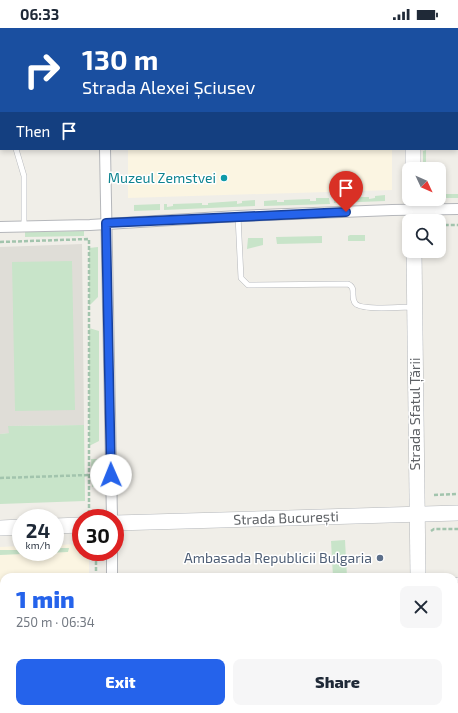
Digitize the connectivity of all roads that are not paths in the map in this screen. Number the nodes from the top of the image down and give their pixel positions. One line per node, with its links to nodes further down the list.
1 (16, 150): 9 (lane)
2 (105, 150): 8 (street)
3 (413, 150): 4 (main road)
4 (414, 162)
5 (458, 209): 6 (street)
6 (414, 210): 7 (street)
7 (238, 216): 8 (street); 12 (lane)
8 (106, 223): 9 (street); 13 (street)
9 (24, 226): 10 (street)
10 (0, 227)
11 (414, 258): 12 (main road, Strada Sfatul Țării)
12 (414, 307): 15 (main road, Strada Sfatul Țării)
13 (112, 509)
14 (458, 513): 15 (main road, Strada București)
15 (416, 514): 16 (main road, Strada București); 21 (main road, Strada Sfatul Țării)
16 (124, 524)
17 (12, 527): 18 (main road)
18 (0, 528)
19 (112, 561): 20 (street)
20 (112, 573)
21 (418, 573)

